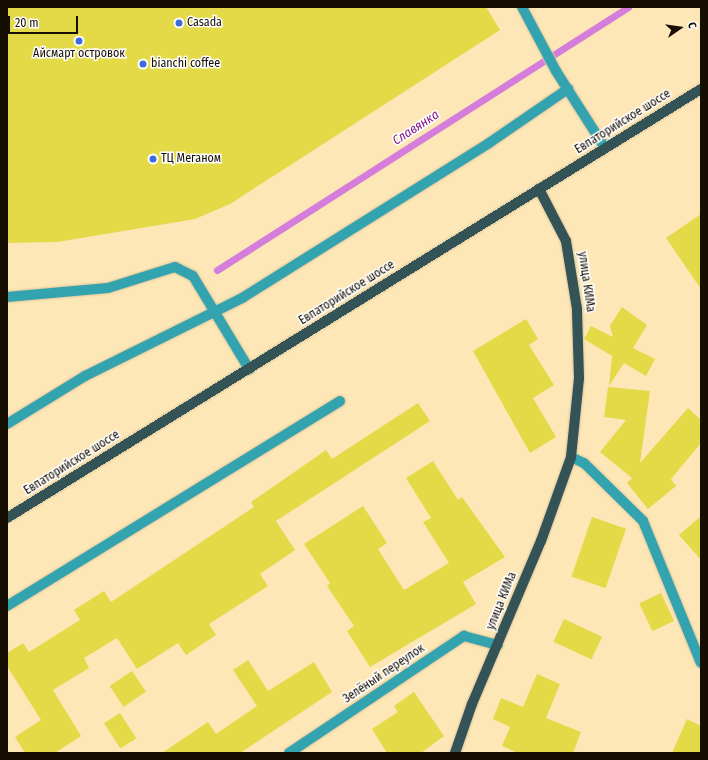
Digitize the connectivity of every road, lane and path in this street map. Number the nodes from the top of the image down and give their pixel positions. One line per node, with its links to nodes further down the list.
1 (522, 7): 2 (street)
2 (568, 89): 4 (street); 7 (street)
3 (701, 89): 4 (main road, Евпаторийское шоссе)
4 (605, 148): 5 (main road, Евпаторийское шоссе)
5 (539, 189): 8 (main road, Евпаторийское шоссе); 11 (main road, улица КИМа)
6 (7, 297): 7 (street)
7 (214, 313): 8 (street); 10 (street)
8 (248, 369): 12 (main road, Евпаторийское шоссе)
9 (340, 401): 13 (street)
10 (7, 424)
11 (571, 457): 14 (main road, улица КИМа); 15 (street)
12 (7, 518)
13 (7, 606)
14 (498, 645): 16 (street, Зелёный переулок); 17 (main road, улица КИМа)
15 (701, 663)
16 (289, 753)
17 (455, 753)

